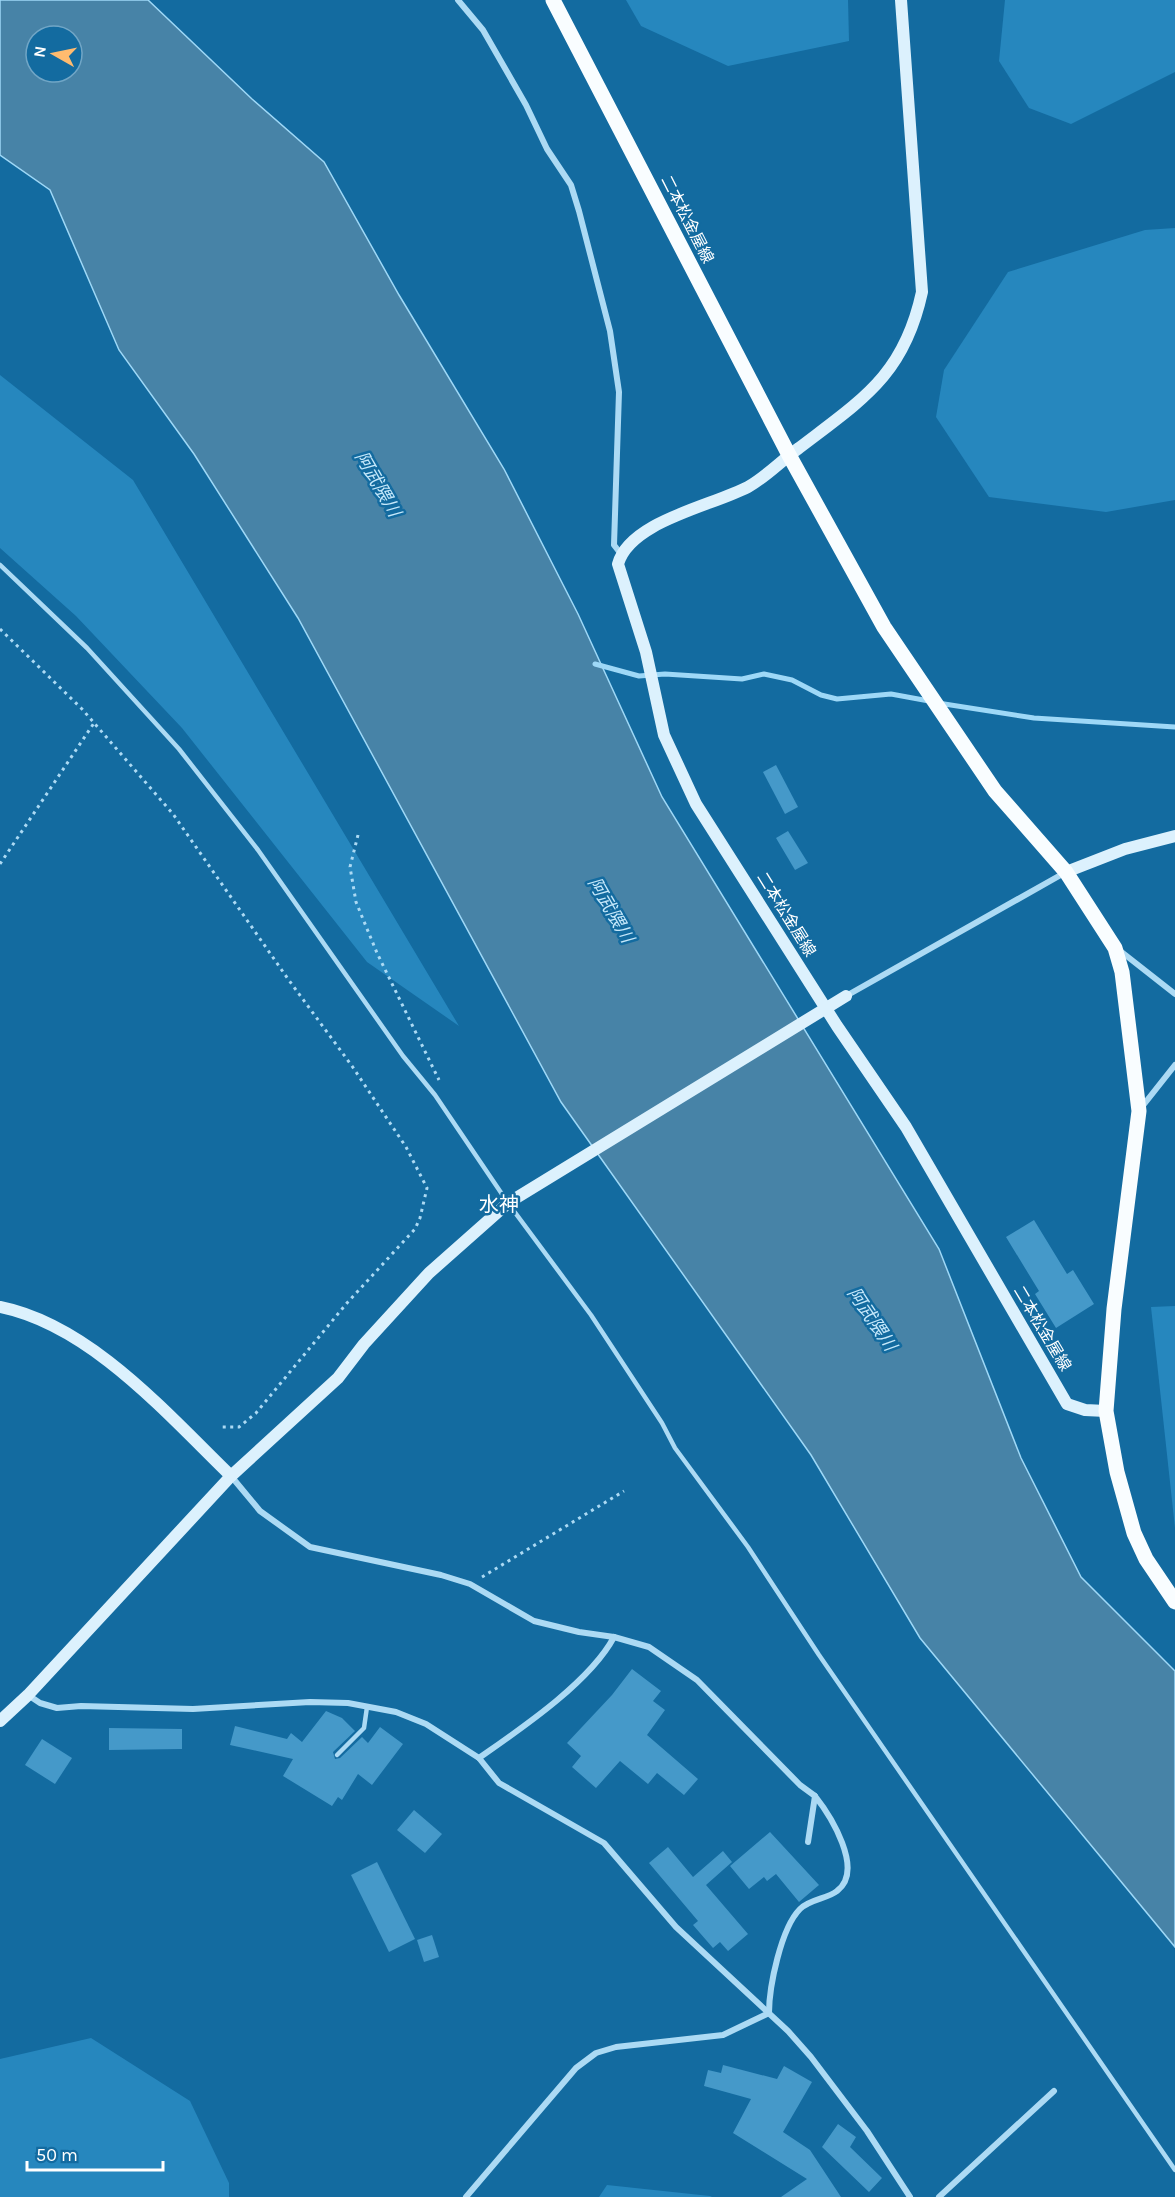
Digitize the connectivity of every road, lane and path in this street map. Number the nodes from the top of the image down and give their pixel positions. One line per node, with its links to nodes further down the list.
1 (458, 0): 5 (street)
2 (553, 0): 4 (main road, 二本松金屋線)
3 (901, 0): 4 (street)
4 (789, 454): 5 (street); 12 (main road, 二本松金屋線)
5 (621, 554): 21 (street, 二本松金屋線)
6 (0, 565): 17 (lane)
7 (0, 629): 8 (path)
8 (94, 723): 11 (path); 22 (path)
9 (358, 835): 17 (path)
10 (1175, 836): 12 (street)
11 (0, 864)
12 (1066, 872): 13 (main road, 二本松金屋線); 15 (street)
13 (1116, 948): 14 (street); 18 (main road, 二本松金屋線)
14 (1175, 994)
15 (846, 996): 19 (street)
16 (1175, 1065): 18 (street)
17 (435, 1095): 19 (lane)
18 (1139, 1111): 21 (main road, 二本松金屋線)
19 (508, 1203): 23 (street); 37 (lane)
20 (0, 1307): 23 (street)
21 (1106, 1411): 26 (main road, 二本松金屋線)
22 (220, 1427)
23 (231, 1476): 25 (street); 28 (street)
24 (624, 1491): 25 (path)
25 (470, 1584): 27 (street)
26 (1175, 1602)
27 (614, 1637): 32 (street); 33 (street)
28 (28, 1695): 29 (street); 30 (street)
29 (368, 1707): 31 (lane); 32 (street)
30 (0, 1721)
31 (337, 1755)
32 (479, 1758): 35 (street)
33 (815, 1796): 34 (street); 35 (street)
34 (808, 1842)
35 (769, 2013): 38 (street); 39 (street)
36 (1054, 2091): 40 (street)
37 (1175, 2170)
38 (466, 2197)
39 (910, 2197)
40 (939, 2197)

